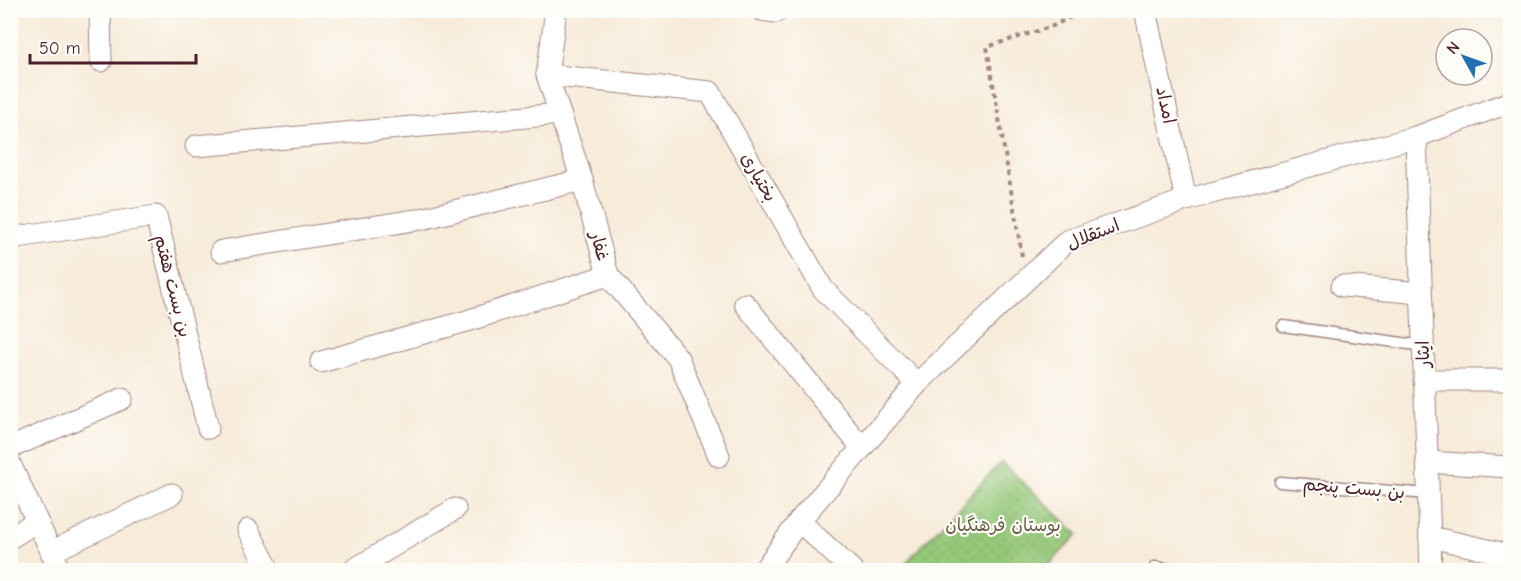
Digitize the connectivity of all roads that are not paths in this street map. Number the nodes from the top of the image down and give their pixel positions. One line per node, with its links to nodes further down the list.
1 (100, 10): 4 (street)
2 (556, 10): 5 (street, غفار)
3 (1145, 10): 11 (street, امداد)
4 (101, 61)
5 (547, 75): 7 (street, غفار); 23 (street, بختیاری)
6 (1510, 102): 8 (street, استقلال)
7 (560, 114): 9 (street); 10 (street, غفار)
8 (1416, 137): 11 (street, استقلال); 16 (street, ایثار)
9 (196, 146)
10 (582, 180): 13 (street); 14 (street, غفار)
11 (1186, 200): 23 (street, استقلال)
12 (10, 238): 25 (street, بن بست هفتم)
13 (221, 251)
14 (608, 275): 20 (street); 28 (street, غفار)
15 (1342, 286): 16 (street)
16 (1421, 293): 19 (street, ایثار)
17 (745, 304): 27 (street)
18 (1283, 326): 19 (lane)
19 (1423, 346): 21 (street, ایثار)
20 (321, 362)
21 (1424, 380): 22 (street); 29 (street, ایثار)
22 (1510, 380)
23 (917, 384): 27 (street, استقلال)
24 (122, 399): 26 (street)
25 (208, 428)
26 (10, 448)
27 (862, 448): 37 (street, استقلال)
28 (719, 456)
29 (1427, 462): 31 (street); 34 (street, ایثار)
30 (10, 464): 36 (street)
31 (1510, 467)
32 (1280, 482): 34 (lane, بن بست پنجم)
33 (172, 494): 42 (street)
34 (1428, 494): 39 (street, ایثار)
35 (455, 509): 45 (street)
36 (37, 521): 40 (street); 42 (street)
37 (799, 521): 46 (street, استقلال); 47 (street)
38 (248, 530): 44 (street)
39 (1430, 537): 41 (street); 49 (street, ایثار)
40 (10, 538)
41 (1510, 555)
42 (55, 561)
43 (1155, 567): 48 (lane)
44 (269, 570)
45 (353, 570)
46 (764, 570)
47 (852, 570)
48 (1175, 570)
49 (1431, 570)

